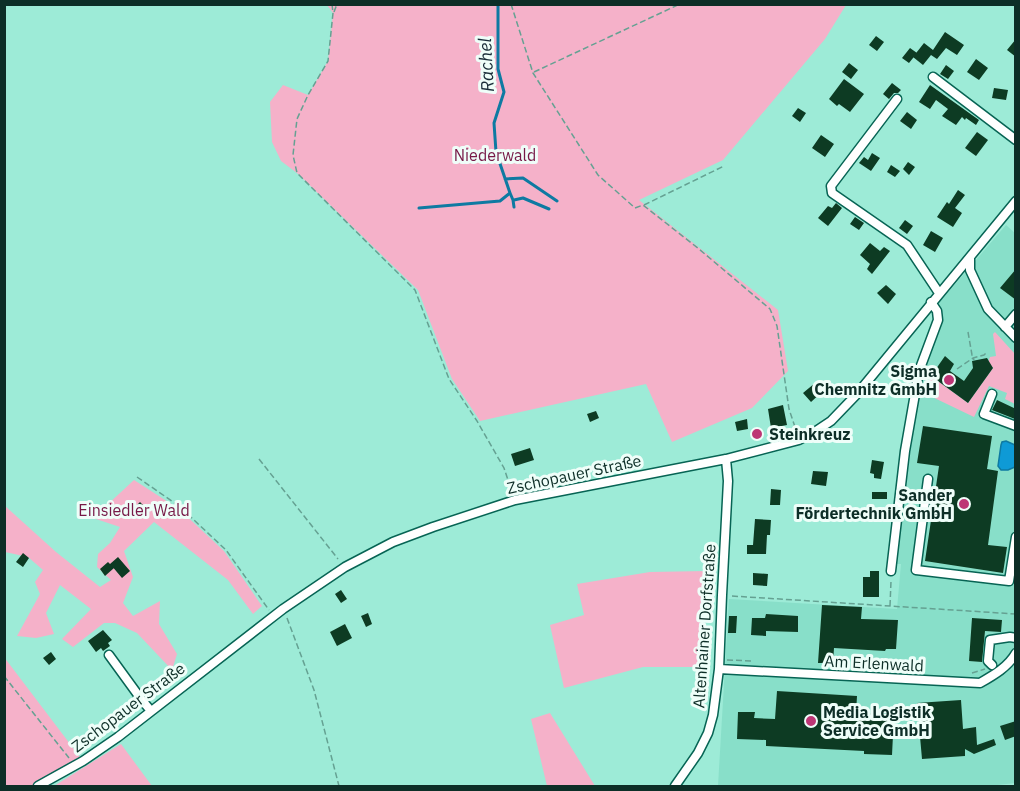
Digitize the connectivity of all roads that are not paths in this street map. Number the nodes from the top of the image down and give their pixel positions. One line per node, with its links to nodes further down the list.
1 (933, 76): 3 (street)
2 (897, 99): 6 (street)
3 (1016, 140)
4 (1016, 201): 5 (street, Zschopauer Straße)
5 (970, 258): 6 (street, Zschopauer Straße); 9 (street)
6 (939, 293): 7 (street, Zschopauer Straße)
7 (932, 302): 13 (street, Zschopauer Straße); 16 (street)
8 (1016, 314): 9 (street)
9 (1005, 327): 10 (street)
10 (1016, 338)
11 (992, 394): 12 (street)
12 (1016, 426)
13 (726, 459): 20 (street, Altenhainer Dorfstraße); 22 (street, Zschopauer Straße)
14 (928, 479): 15 (street)
15 (1016, 537)
16 (891, 571)
17 (1016, 638): 21 (street)
18 (1016, 653): 20 (street, Am Erlenwald)
19 (109, 655): 22 (street)
20 (719, 664): 24 (street, Altenhainer Dorfstraße)
21 (992, 665)
22 (152, 711): 23 (street, Zschopauer Straße)
23 (38, 786)
24 (675, 786)

